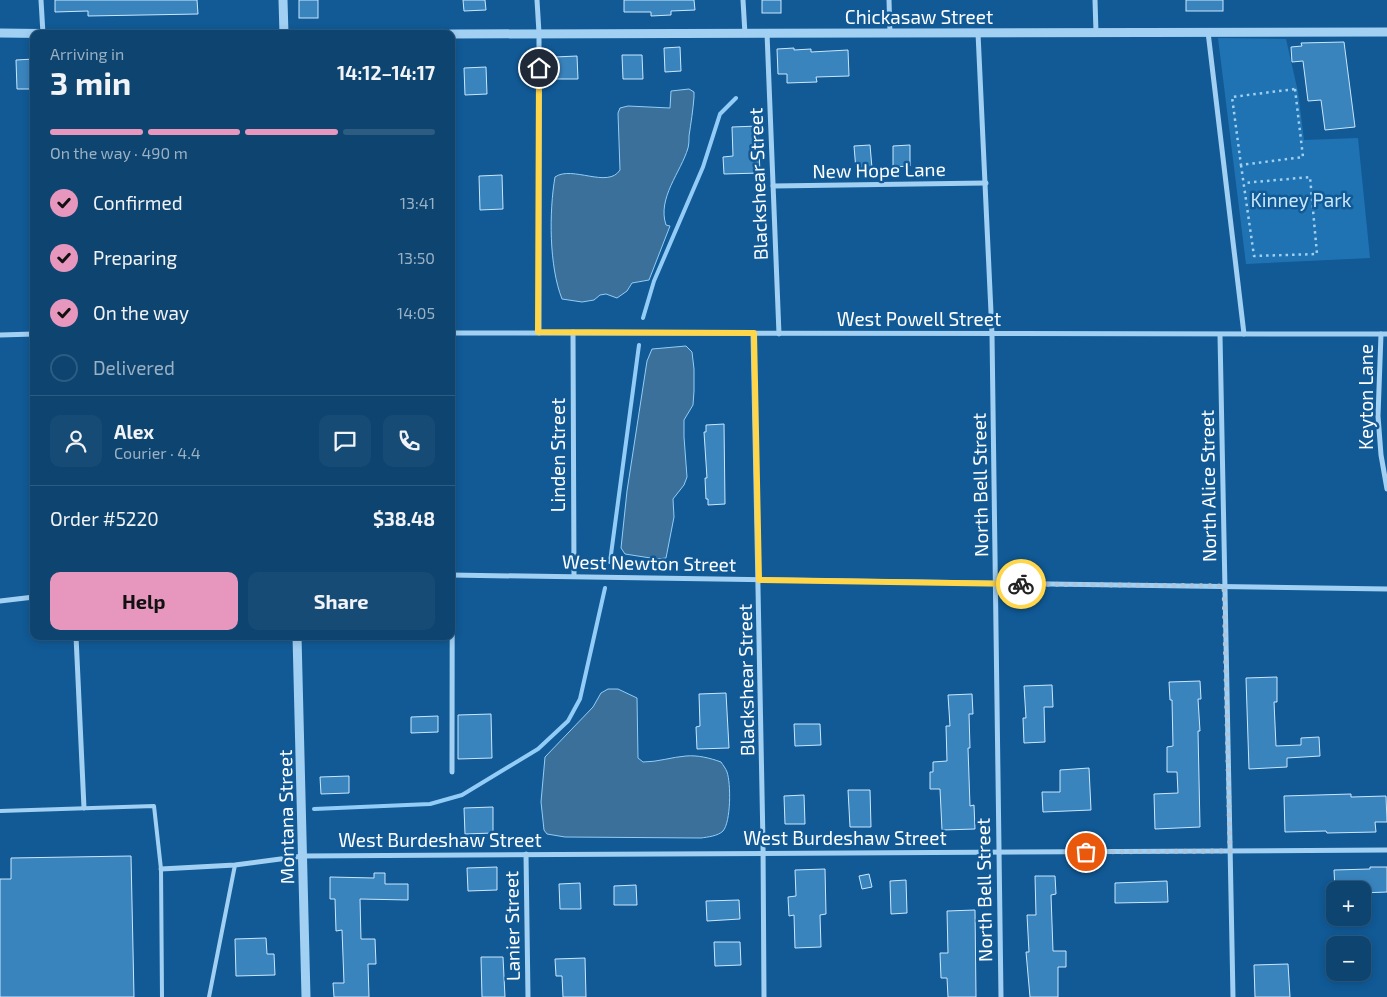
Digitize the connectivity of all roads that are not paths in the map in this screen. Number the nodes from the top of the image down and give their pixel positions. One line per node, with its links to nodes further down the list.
1 (41, 0): 7 (street)
2 (283, 0): 8 (street)
3 (537, 0): 13 (street)
4 (743, 0): 19 (street)
5 (889, 0): 15 (street)
6 (1095, 0): 9 (street)
7 (43, 30)
8 (284, 30)
9 (1096, 32): 10 (street, Chickasaw Street); 16 (street, Chickasaw Street)
10 (1208, 32): 11 (street, Chickasaw Street); 31 (street)
11 (1387, 32)
12 (0, 33): 17 (street)
13 (540, 33): 18 (street, Chickasaw Street); 19 (street, Chickasaw Street); 22 (street)
14 (768, 33): 15 (street, Chickasaw Street); 19 (street, Chickasaw Street); 21 (street, Blackshear Street)
15 (890, 33): 16 (street, Chickasaw Street)
16 (978, 33): 20 (street, North Bell Street)
17 (30, 34)
18 (455, 34)
19 (745, 34)
20 (986, 183): 21 (street, New Hope Lane); 29 (street, North Bell Street)
21 (773, 186): 28 (street, Blackshear Street)
22 (538, 332): 23 (street, West Powell Street); 24 (street, West Powell Street)
23 (573, 332): 25 (street, West Powell Street); 35 (street, Linden Street)
24 (455, 333)
25 (754, 333): 28 (street, West Powell Street); 36 (street, Blackshear Street)
26 (0, 334): 27 (street)
27 (30, 334)
28 (779, 334): 29 (street, West Powell Street)
29 (992, 334): 30 (street, West Powell Street); 37 (street, North Bell Street)
30 (1220, 334): 31 (street, West Powell Street); 38 (street, North Alice Street)
31 (1244, 334): 32 (street, West Powell Street)
32 (1384, 334): 33 (street, Keyton Lane)
33 (1387, 489)
34 (455, 575): 35 (street, West Newton Street)
35 (574, 576): 36 (street, West Newton Street)
36 (759, 580): 37 (street, West Newton Street); 52 (street, Blackshear Street)
37 (996, 584): 38 (street, West Newton Street); 50 (street, North Bell Street)
38 (1224, 586): 39 (street, West Newton Street); 49 (street, North Alice Street)
39 (1387, 589)
40 (30, 597): 41 (street)
41 (0, 600)
42 (76, 640): 46 (street)
43 (297, 640): 53 (street, Montana Street)
44 (452, 640): 45 (street)
45 (452, 772)
46 (84, 808): 47 (lane); 55 (lane)
47 (0, 811)
48 (1387, 850): 49 (street, West Burdeshaw Street)
49 (1230, 851): 50 (street, West Burdeshaw Street); 62 (street, North Alice Street)
50 (998, 853): 52 (street, West Burdeshaw Street); 61 (street, North Bell Street)
51 (526, 854): 52 (street, West Burdeshaw Street); 53 (street, West Burdeshaw Street); 59 (street, Lanier Street)
52 (763, 854): 60 (street, Blackshear Street)
53 (303, 856): 54 (street, West Burdeshaw Street); 58 (street, Montana Street)
54 (235, 865): 55 (street, West Burdeshaw Street); 57 (lane)
55 (161, 869): 56 (lane)
56 (162, 997)
57 (209, 997)
58 (306, 997)
59 (528, 997)
60 (764, 997)
61 (1001, 997)
62 (1233, 997)

